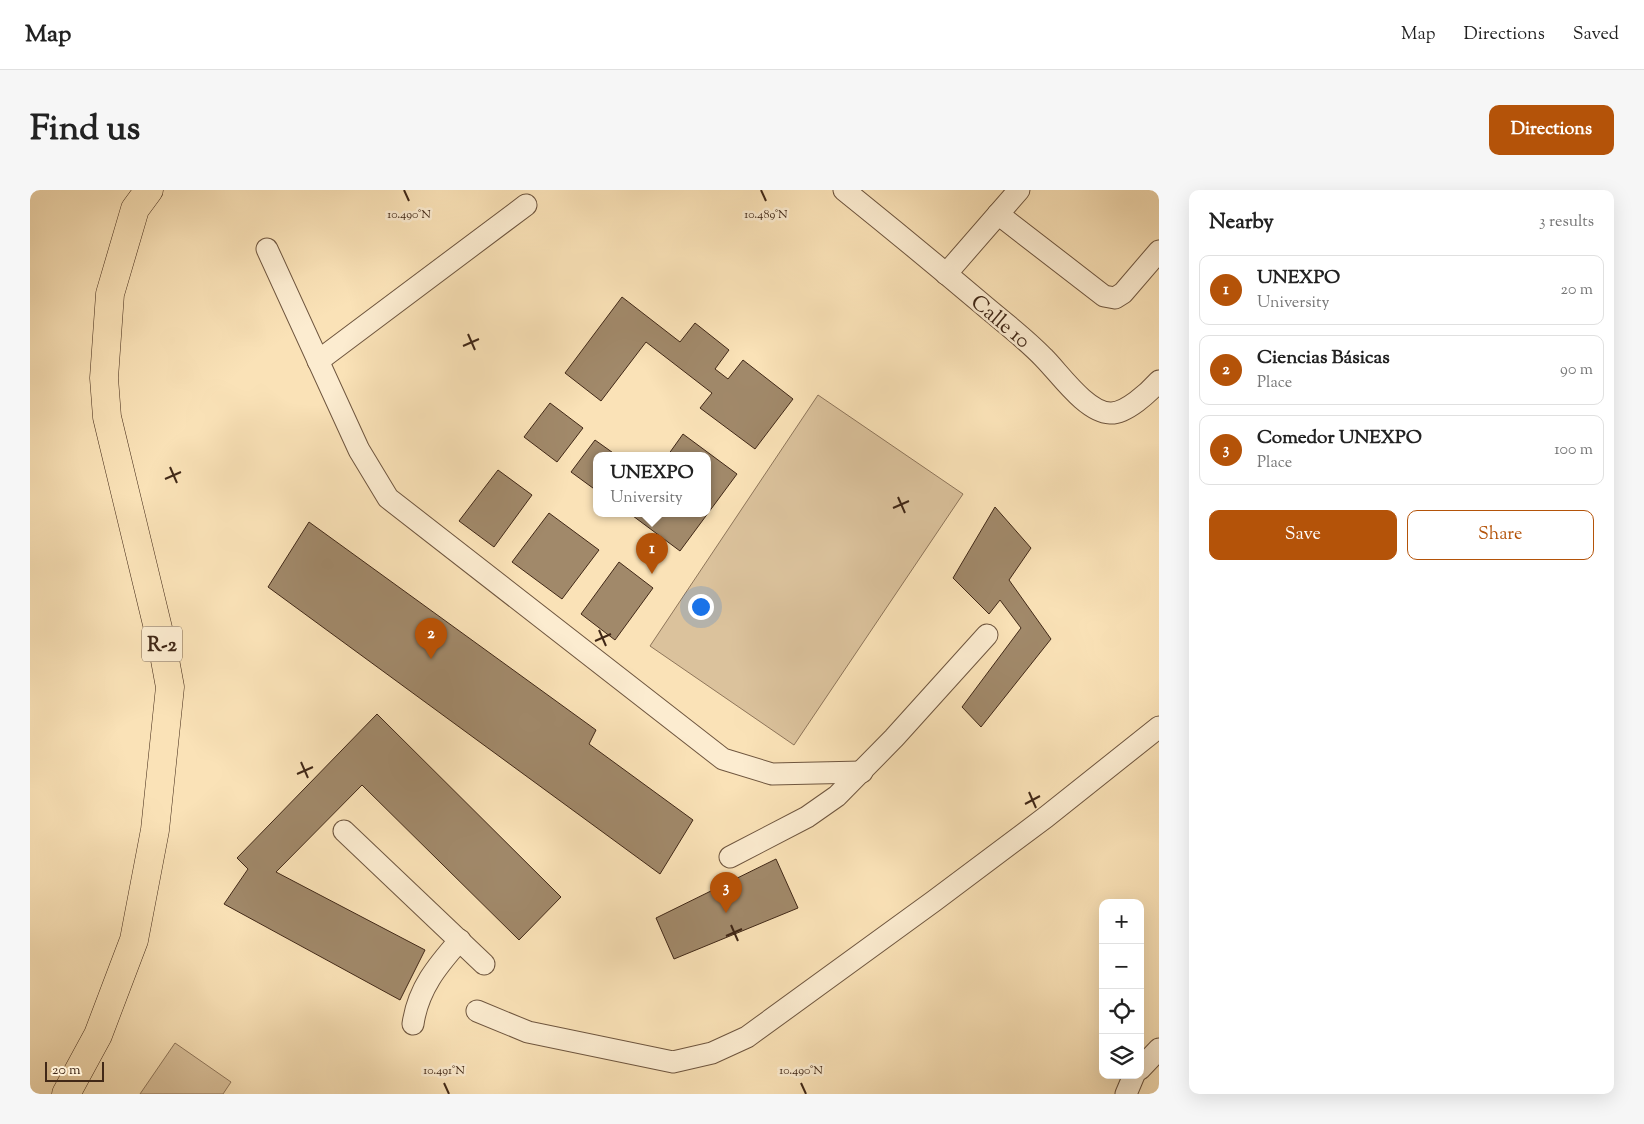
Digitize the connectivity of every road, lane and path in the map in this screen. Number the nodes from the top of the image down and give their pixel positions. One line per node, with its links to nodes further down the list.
1 (149, 190): 23 (main road, R-2)
2 (844, 190): 8 (street, Calle 10)
3 (1019, 190): 5 (street)
4 (526, 206): 9 (street)
5 (998, 214): 7 (street); 8 (street)
6 (267, 249): 9 (street)
7 (1159, 251)
8 (946, 274): 10 (street, Calle 10)
9 (318, 361): 13 (street)
10 (1159, 380)
11 (987, 635): 13 (street)
12 (1159, 727): 18 (street)
13 (862, 772): 15 (street)
14 (344, 831): 16 (street)
15 (730, 857)
16 (460, 940): 17 (street); 19 (street)
17 (484, 964)
18 (477, 1011)
19 (413, 1024)
20 (1159, 1049): 21 (street)
21 (1144, 1065)
22 (1132, 1079): 24 (street)
23 (66, 1094)
24 (1126, 1094)

